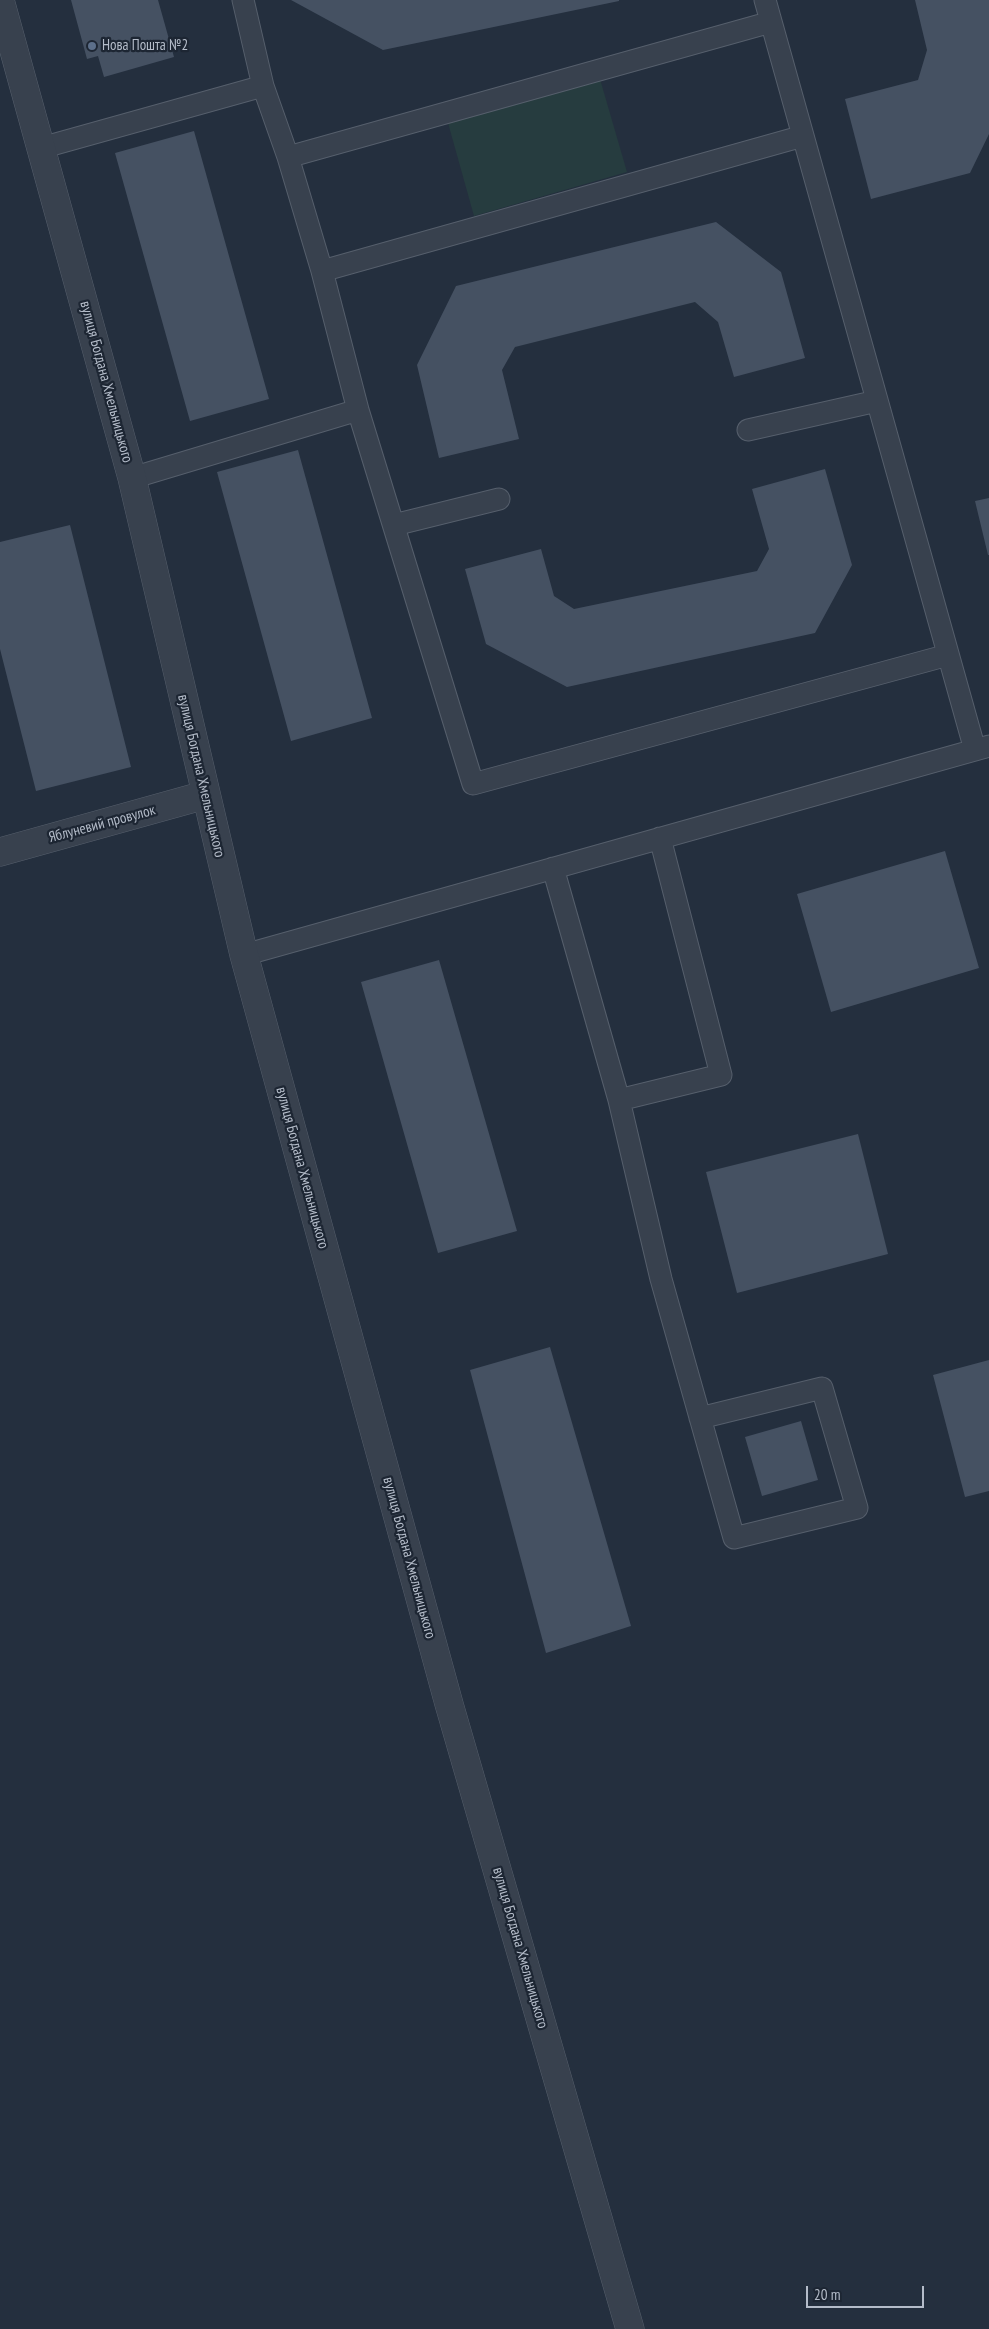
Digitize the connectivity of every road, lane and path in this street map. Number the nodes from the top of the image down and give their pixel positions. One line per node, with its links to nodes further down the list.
1 (0, 0): 7 (street, вулиця Богдана Хмельницького)
2 (243, 0): 5 (lane)
3 (765, 0): 4 (lane)
4 (772, 22): 6 (lane); 8 (lane)
5 (263, 86): 7 (lane); 8 (lane)
6 (803, 136): 9 (lane); 10 (lane)
7 (41, 148): 13 (street, вулиця Богдана Хмельницького)
8 (288, 157): 9 (lane)
9 (322, 271): 11 (lane)
10 (877, 401): 12 (lane); 16 (lane)
11 (358, 410): 13 (lane); 15 (lane)
12 (748, 430)
13 (132, 478): 18 (street, вулиця Богдана Хмельницького)
14 (498, 499): 15 (lane)
15 (394, 525): 16 (lane)
16 (948, 654): 17 (lane)
17 (982, 748): 19 (lane)
18 (205, 795): 20 (street, Яблуневий провулок); 22 (street, вулиця Богдана Хмельницького)
19 (660, 838): 21 (lane); 23 (lane)
20 (0, 852)
21 (553, 868): 22 (lane); 23 (lane)
22 (244, 955): 25 (street, вулиця Богдана Хмельницького)
23 (619, 1100): 24 (lane)
24 (700, 1418): 24 (lane)
25 (630, 2329)

